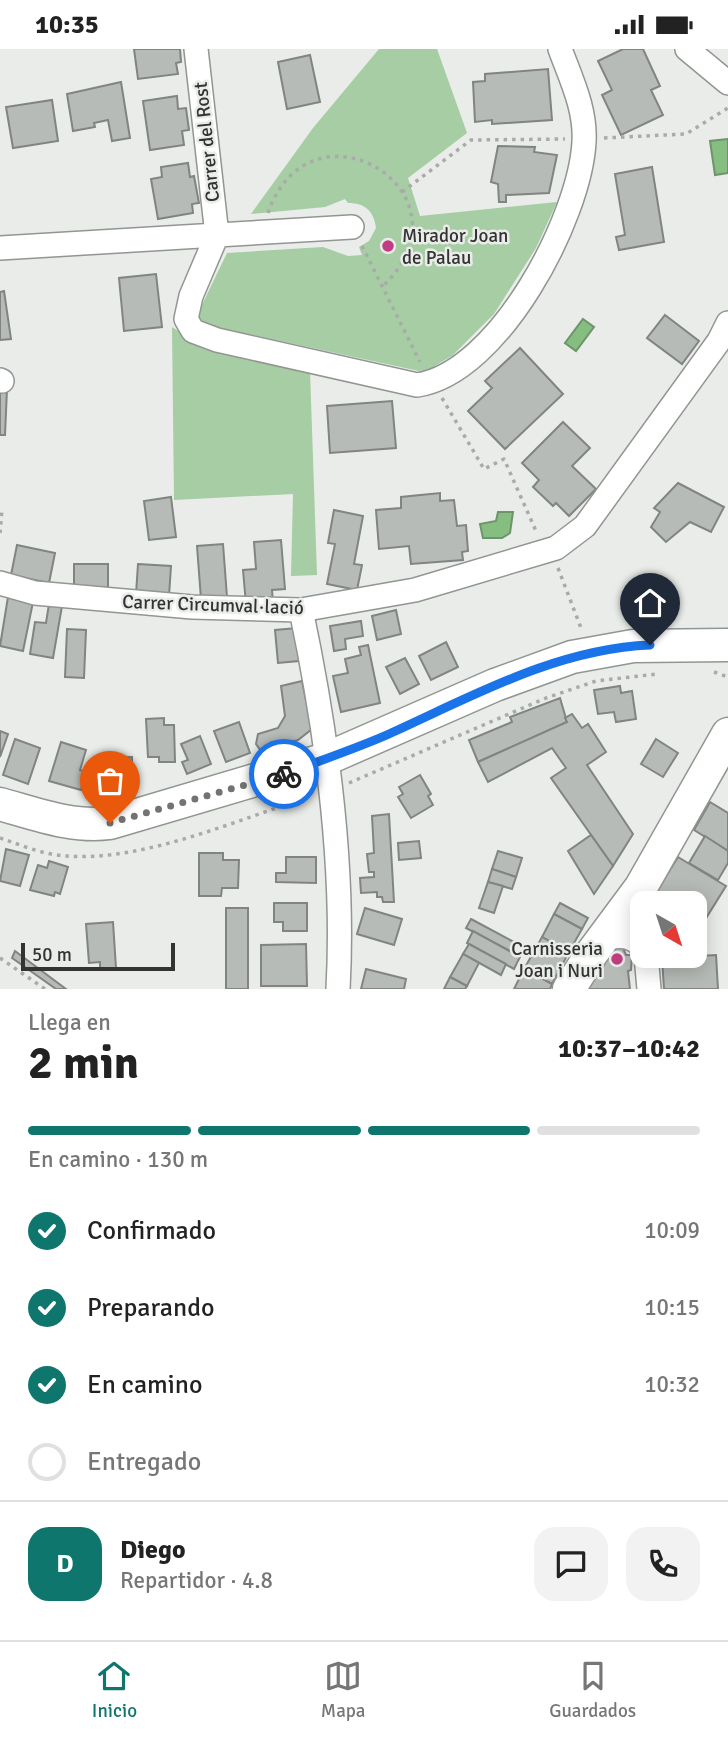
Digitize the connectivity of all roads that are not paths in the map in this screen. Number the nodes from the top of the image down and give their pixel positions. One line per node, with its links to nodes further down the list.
1 (195, 49): 6 (street, Carrer del Rost)
2 (560, 49): 6 (street)
3 (687, 49): 4 (street)
4 (728, 83)
5 (352, 227): 6 (street)
6 (217, 235): 7 (street)
7 (0, 249)
8 (728, 323): 10 (street, Carrer Circumval·lació)
9 (0, 583): 10 (street, Carrer Circumval·lació)
10 (301, 610): 13 (street)
11 (728, 645): 13 (main road)
12 (728, 734): 15 (main road)
13 (326, 759): 14 (main road); 20 (street)
14 (0, 804)
15 (644, 891)
16 (630, 908): 18 (main road)
17 (630, 937): 18 (street)
18 (603, 938): 21 (main road)
19 (647, 968): 22 (street)
20 (338, 989)
21 (569, 989)
22 (649, 989)

